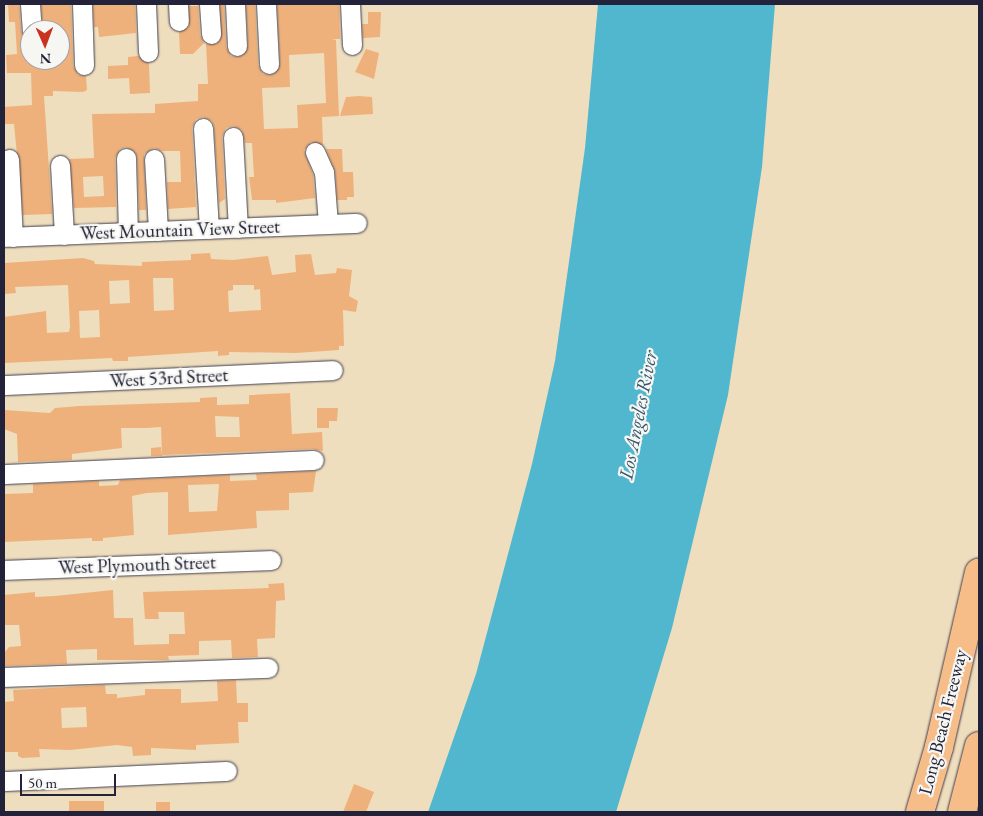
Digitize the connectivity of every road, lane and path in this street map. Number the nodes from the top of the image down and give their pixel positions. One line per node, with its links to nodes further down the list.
1 (30, 4): 8 (street)
2 (82, 4): 14 (street)
3 (146, 4): 12 (street)
4 (209, 4): 9 (street)
5 (235, 4): 11 (street)
6 (266, 4): 13 (street)
7 (350, 4): 10 (street)
8 (31, 20)
9 (211, 34)
10 (352, 45)
11 (237, 46)
12 (148, 52)
13 (269, 64)
14 (84, 66)
15 (203, 128): 25 (street)
16 (238, 142): 24 (street)
17 (316, 152): 23 (street)
18 (126, 158): 27 (street)
19 (9, 159): 29 (street)
20 (154, 159): 26 (street)
21 (60, 165): 28 (street)
22 (357, 223): 23 (street, West Mountain View Street)
23 (328, 224): 24 (street, West Mountain View Street)
24 (242, 227): 25 (street, West Mountain View Street)
25 (209, 229): 26 (street, West Mountain View Street)
26 (158, 231): 27 (street, West Mountain View Street)
27 (128, 232): 28 (street, West Mountain View Street)
28 (64, 235): 29 (street, West Mountain View Street)
29 (8, 237)
30 (333, 370): 31 (street, West 53rd Street)
31 (4, 386)
32 (314, 460): 33 (street)
33 (4, 474)
34 (271, 560): 35 (street, West Plymouth Street)
35 (4, 570)
36 (979, 573): 42 (highway, Long Beach Freeway)
37 (268, 668): 38 (street)
38 (4, 677)
39 (979, 746): 43 (highway)
40 (227, 771): 41 (street)
41 (4, 781)
42 (920, 812)
43 (962, 812)

